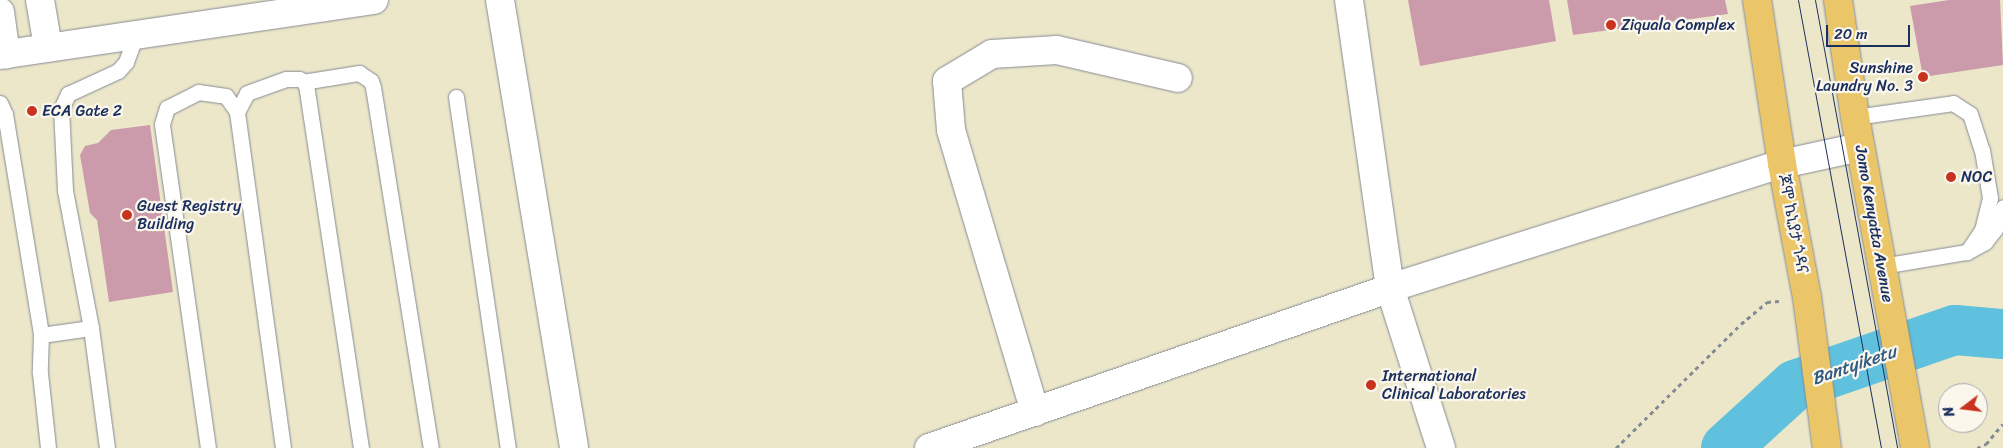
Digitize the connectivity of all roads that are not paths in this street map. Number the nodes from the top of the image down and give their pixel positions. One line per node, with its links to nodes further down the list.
1 (40, 0): 9 (street)
2 (374, 0): 8 (street)
3 (500, 0): 33 (street)
4 (1349, 0): 22 (street)
5 (1757, 0): 18 (main road, ጆሞ ኬኒያታ ጎዳና)
6 (1838, 0): 16 (main road, Jomo Kenyatta Avenue)
7 (0, 12): 10 (street)
8 (136, 34): 9 (street); 23 (lane)
9 (48, 47): 10 (street)
10 (3, 55)
11 (1178, 78): 25 (street)
12 (307, 83): 15 (lane); 30 (lane); 31 (lane)
13 (456, 97): 32 (lane)
14 (0, 103): 24 (lane)
15 (236, 112): 28 (lane); 29 (lane)
16 (1855, 117): 17 (main road, Jomo Kenyatta Avenue); 20 (lane)
17 (1860, 147): 18 (street); 21 (main road, Jomo Kenyatta Avenue)
18 (1782, 164): 22 (street); 36 (main road, ጆሞ ኬኒያታ ጎዳና)
19 (2003, 207): 20 (lane)
20 (1967, 252): 21 (lane)
21 (1882, 266): 37 (main road, Jomo Kenyatta Avenue)
22 (1390, 288): 25 (street); 35 (street)
23 (90, 328): 24 (lane); 27 (lane)
24 (41, 335): 26 (lane)
25 (1035, 412): 34 (street)
26 (48, 448)
27 (107, 448)
28 (208, 448)
29 (283, 448)
30 (360, 448)
31 (431, 448)
32 (508, 448)
33 (574, 448)
34 (929, 448)
35 (1441, 448)
36 (1827, 448)
37 (1915, 448)

